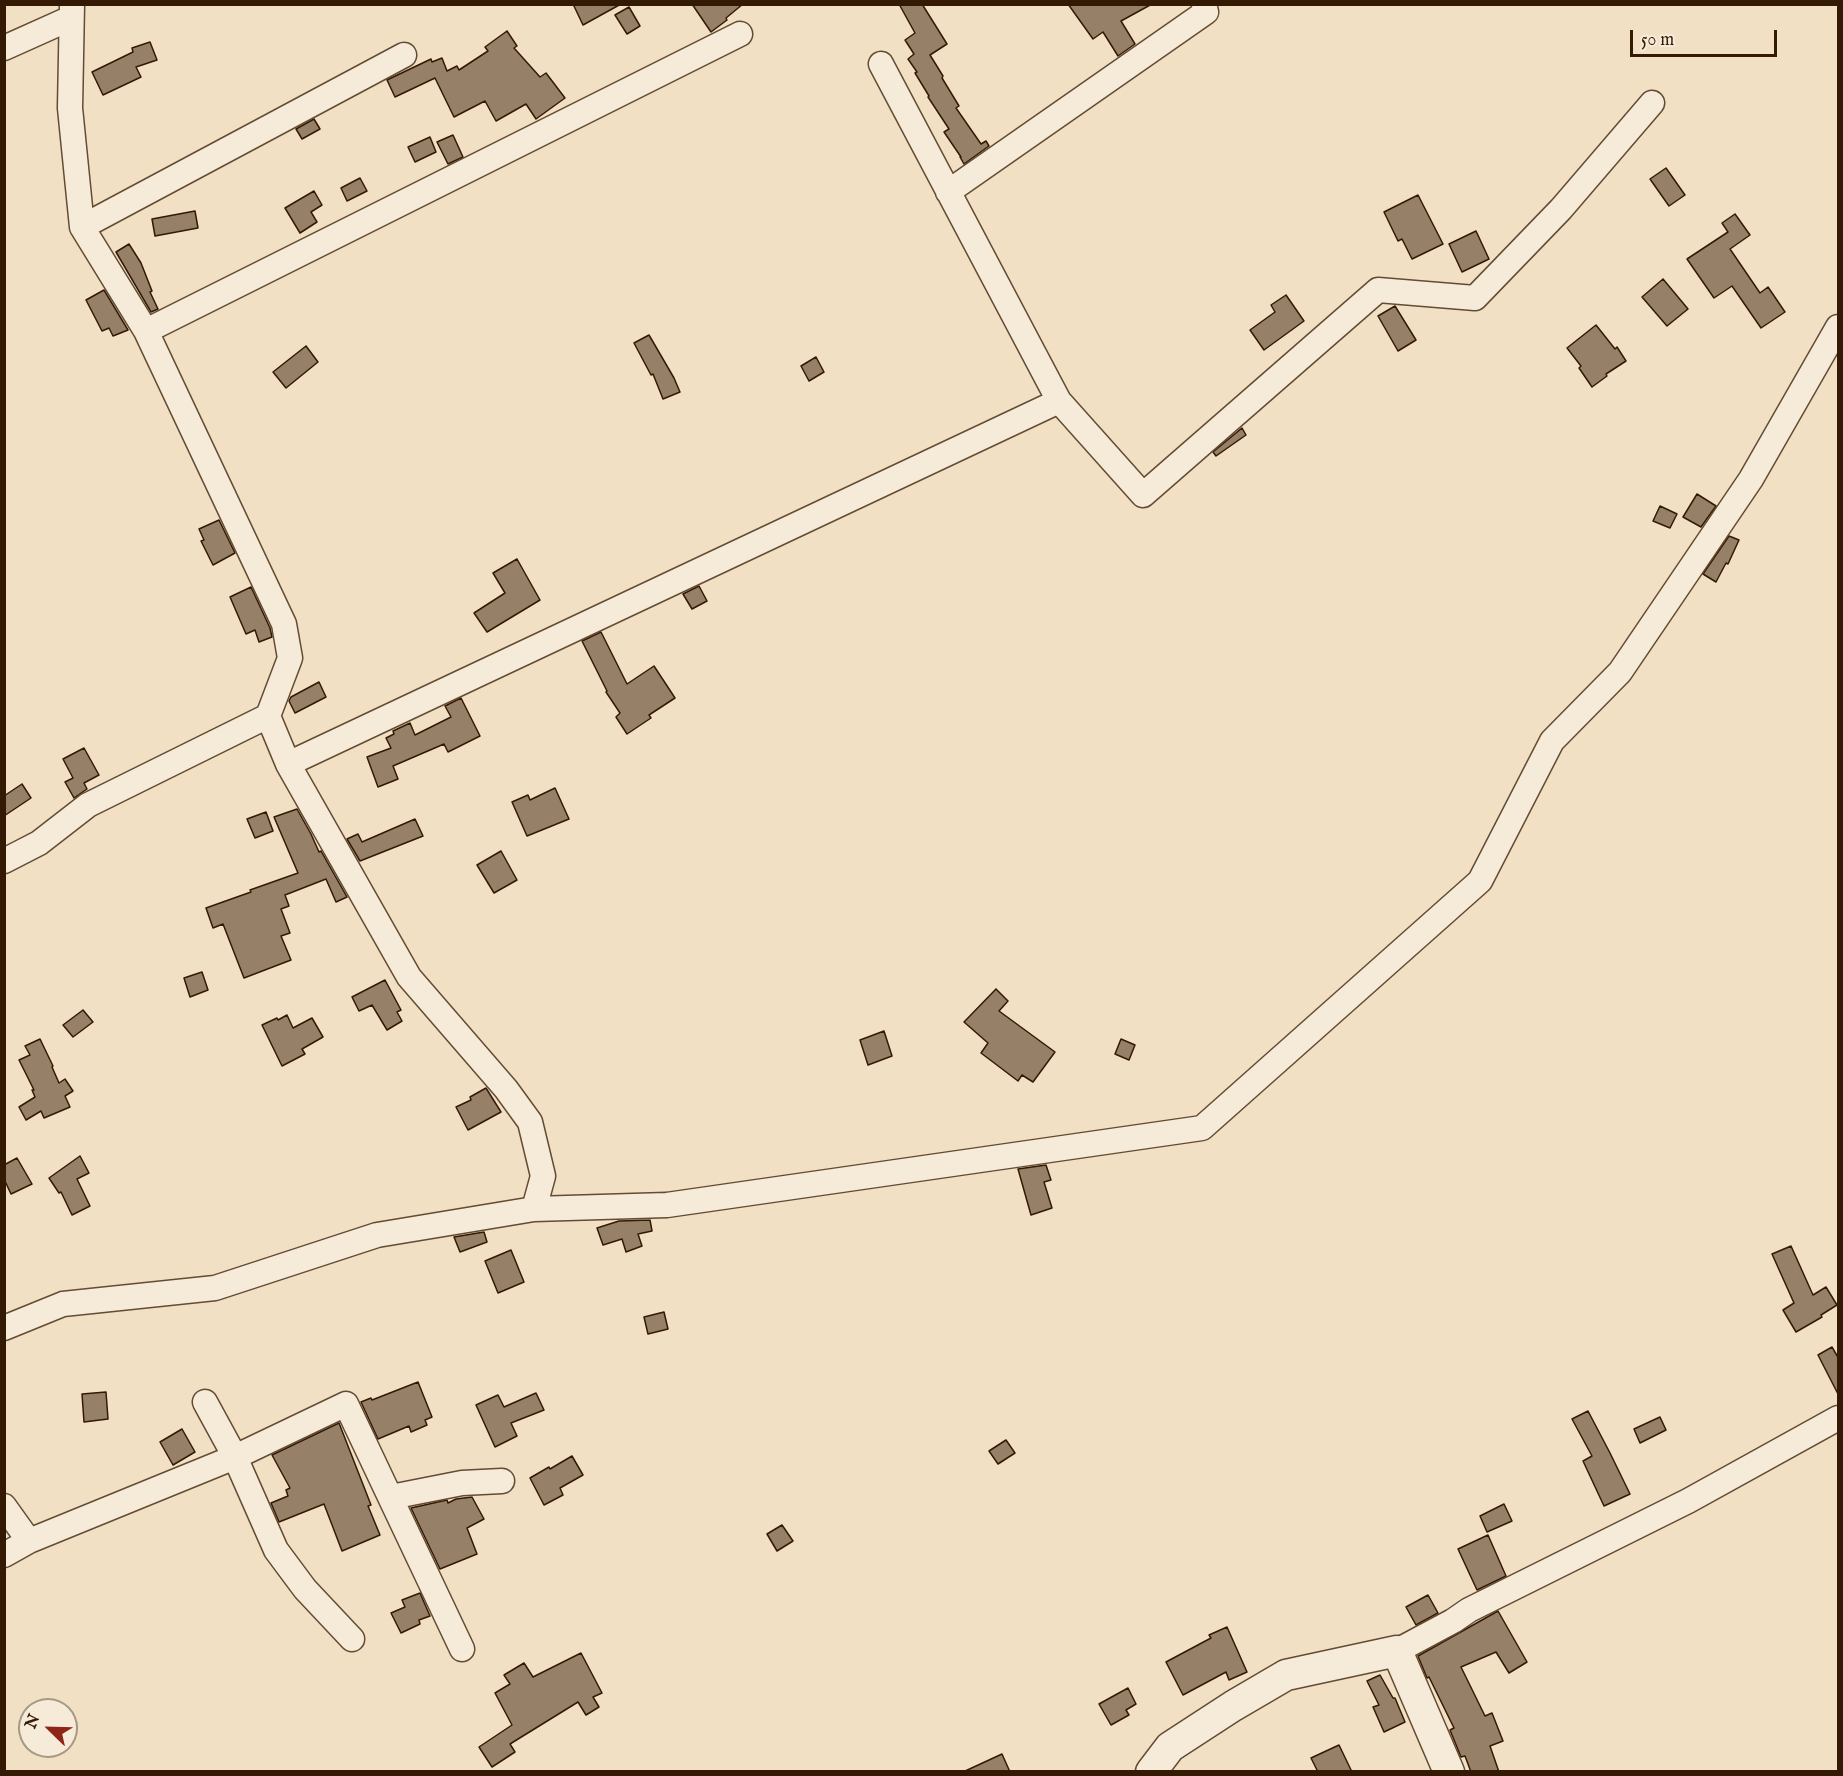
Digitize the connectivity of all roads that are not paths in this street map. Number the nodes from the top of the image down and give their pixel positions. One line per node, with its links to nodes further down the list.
1 (1204, 4): 8 (street)
2 (71, 11): 4 (street); 9 (street)
3 (740, 34): 11 (street)
4 (4, 48)
5 (404, 55): 9 (street)
6 (880, 64): 8 (street)
7 (1652, 103): 12 (street)
8 (948, 192): 12 (street)
9 (82, 227): 11 (street)
10 (1839, 327): 16 (street)
11 (146, 331): 13 (street)
12 (1059, 401): 14 (street)
13 (268, 716): 14 (street); 15 (street)
14 (288, 764): 16 (street)
15 (4, 861)
16 (534, 1209): 17 (street)
17 (4, 1328)
18 (205, 1402): 20 (street)
19 (1839, 1418): 28 (street)
20 (235, 1457): 22 (street); 24 (street); 26 (street)
21 (502, 1481): 22 (street)
22 (391, 1497): 27 (street)
23 (4, 1506): 24 (street)
24 (29, 1540): 25 (street)
25 (4, 1555)
26 (352, 1640)
27 (462, 1649)
28 (1397, 1651): 29 (street); 30 (street)
29 (1151, 1772)
30 (1449, 1772)

